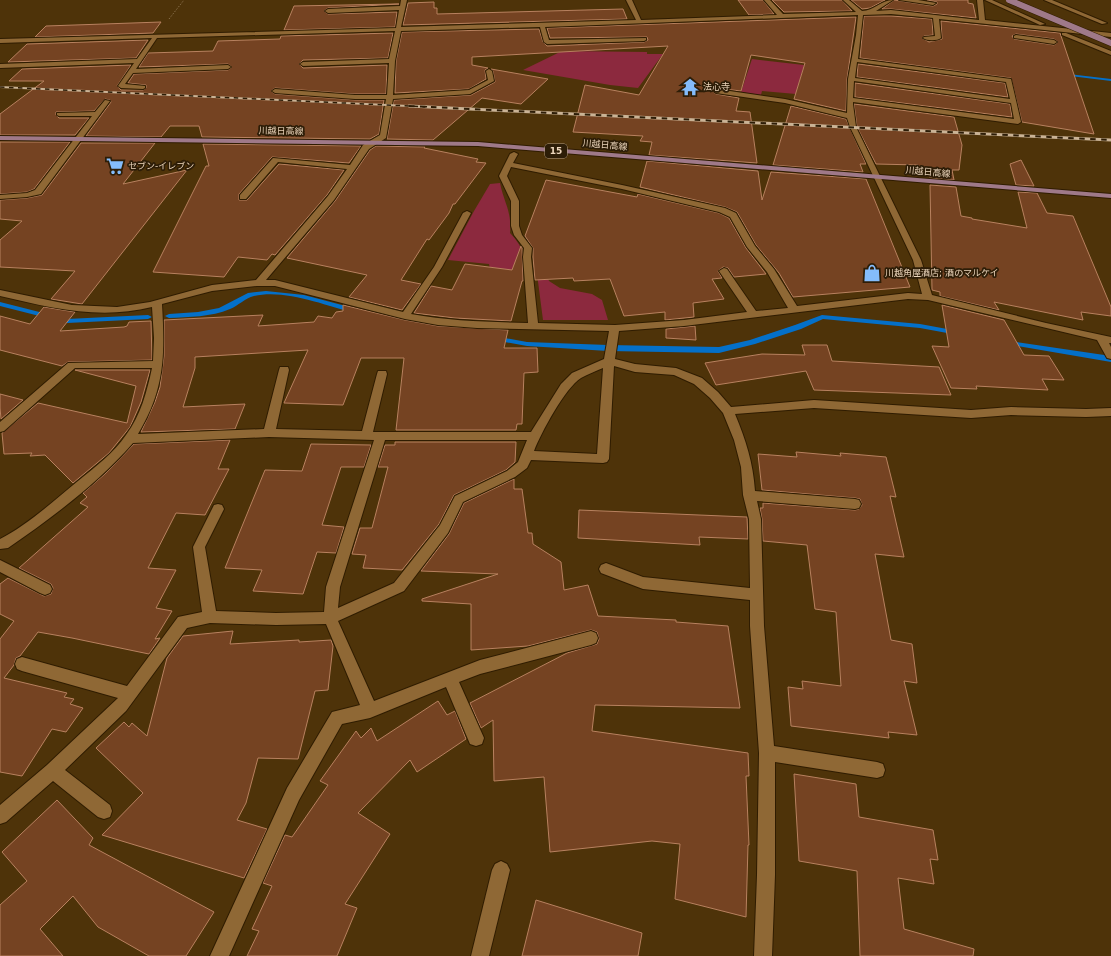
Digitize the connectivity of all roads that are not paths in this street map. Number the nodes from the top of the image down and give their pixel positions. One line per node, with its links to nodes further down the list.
1 (404, 0): 12 (street)
2 (629, 0): 28 (street)
3 (767, 0): 19 (street)
4 (846, 0): 16 (street)
5 (890, 0): 15 (street)
6 (902, 0): 11 (street)
7 (980, 0): 21 (street)
8 (988, 0): 27 (street)
9 (1009, 0): 37 (main road, bridge)
10 (1047, 0): 22 (street)
11 (933, 3)
12 (402, 8): 14 (street); 26 (street)
13 (1051, 10): 17 (main road)
14 (328, 11)
15 (871, 12): 16 (street); 20 (street)
16 (860, 13): 19 (street); 39 (street)
17 (1057, 13)
18 (1099, 13): 22 (street)
19 (781, 16): 28 (street)
20 (936, 17): 21 (street); 33 (street)
21 (982, 22): 24 (street)
22 (1104, 23): 29 (street)
23 (542, 25): 26 (street); 28 (street); 28 (street)
24 (1022, 26): 27 (street); 34 (street)
25 (1091, 27): 30 (main road)
26 (399, 29): 31 (street); 41 (street)
27 (1052, 29): 30 (street); 38 (street)
28 (641, 31)
29 (1111, 31)
30 (1111, 35)
31 (156, 36): 35 (street); 40 (street)
32 (1016, 37): 34 (street)
33 (926, 38)
34 (1026, 38): 36 (street)
35 (0, 41)
36 (1054, 42)
37 (1111, 44)
38 (1111, 53)
39 (856, 60): 47 (street); 54 (street)
40 (137, 61): 43 (street); 45 (street)
41 (392, 61): 42 (street); 51 (street)
42 (303, 64)
43 (0, 66)
44 (228, 66): 45 (street)
45 (131, 71): 48 (street)
46 (489, 71): 51 (street)
47 (851, 79): 52 (street); 54 (street)
48 (143, 87)
49 (716, 90): 57 (street)
50 (275, 91): 51 (street)
51 (390, 97): 60 (street)
52 (850, 100): 54 (street); 57 (street)
53 (107, 101): 56 (street)
54 (1013, 101)
55 (59, 114): 56 (street)
56 (97, 114): 59 (street)
57 (849, 116): 64 (street)
58 (0, 138): 59 (main road, 川越日高線 / 15)
59 (78, 139): 60 (main road, 川越日高線 / 15); 66 (street)
60 (374, 142): 63 (street); 64 (main road, 川越日高線 / 15)
61 (514, 154): 62 (street)
62 (508, 164): 74 (street); 77 (street)
63 (352, 167): 67 (street); 70 (street)
64 (878, 178): 65 (main road, 川越日高線 / 15); 72 (street)
65 (1111, 196)
66 (0, 197)
67 (242, 197)
68 (467, 213): 76 (street)
69 (724, 271): 75 (street)
70 (259, 282): 73 (street); 76 (street)
71 (0, 293): 73 (street)
72 (928, 297): 74 (street); 79 (street)
73 (156, 304): 82 (street)
74 (794, 310): 75 (street)
75 (753, 314): 78 (street)
76 (405, 316): 77 (street)
77 (533, 326): 78 (street)
78 (615, 328): 80 (street)
79 (1106, 339): 81 (street)
80 (611, 352): 85 (street); 91 (street); 93 (street)
81 (1111, 356)
82 (158, 364): 87 (street); 92 (street)
83 (284, 370): 88 (street)
84 (382, 374): 89 (street)
85 (728, 411): 86 (street); 94 (street)
86 (1111, 412)
87 (0, 428)
88 (269, 433): 89 (street); 92 (street)
89 (366, 436): 90 (street)
90 (381, 436): 91 (street); 103 (street)
91 (534, 436): 93 (street)
92 (130, 439): 97 (street)
93 (527, 455): 103 (street)
94 (749, 495): 95 (street); 101 (street)
95 (855, 504)
96 (218, 509): 102 (street)
97 (1, 545)
98 (0, 566): 100 (street)
99 (606, 569): 101 (street)
100 (45, 590)
101 (756, 595): 110 (street)
102 (210, 618): 103 (street); 107 (street)
103 (330, 618): 108 (street)
104 (591, 638): 106 (street)
105 (22, 664): 107 (street)
106 (450, 679): 108 (street); 109 (street)
107 (130, 694): 111 (street)
108 (370, 710): 116 (street)
109 (476, 738)
110 (767, 753): 112 (street); 118 (street)
111 (53, 770): 113 (street); 114 (street)
112 (877, 770)
113 (104, 811)
114 (0, 816)
115 (501, 870): 117 (street)
116 (219, 956)
117 (480, 956)
118 (763, 956)

